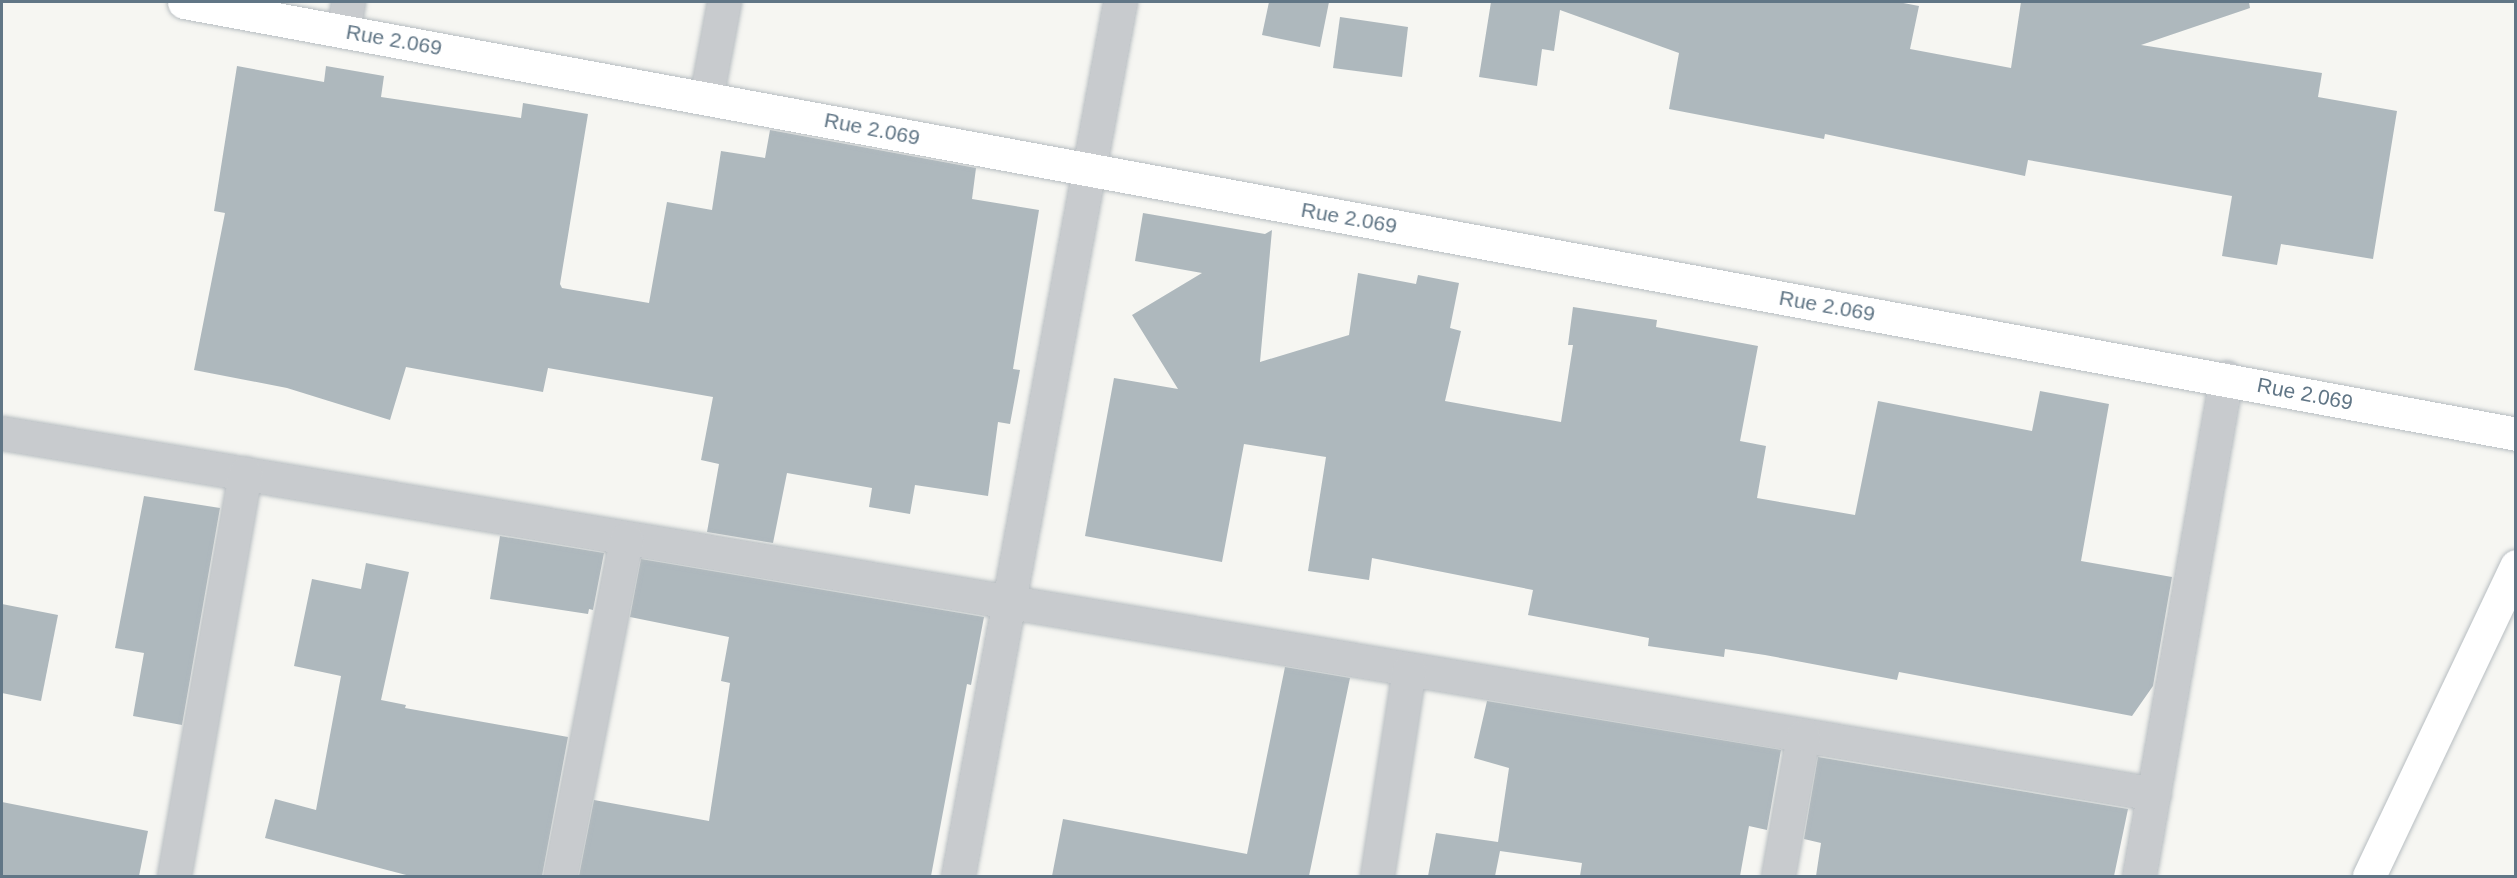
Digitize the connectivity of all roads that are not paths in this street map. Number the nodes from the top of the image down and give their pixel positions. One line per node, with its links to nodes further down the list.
1 (184, 2): 4 (street, Rue 2.069)
2 (724, 2): 5 (street)
3 (1120, 2): 6 (street)
4 (346, 16): 5 (street, Rue 2.069)
5 (706, 98): 6 (street, Rue 2.069)
6 (1089, 170): 7 (street, Rue 2.069); 13 (street)
7 (2226, 378): 9 (street, Rue 2.069); 16 (street)
8 (2, 433): 10 (street)
9 (2516, 434)
10 (245, 473): 11 (street); 17 (street)
11 (626, 539): 13 (street); 18 (street)
12 (2516, 566): 23 (street)
13 (1008, 603): 14 (street); 19 (street)
14 (1409, 669): 15 (street); 20 (street)
15 (1803, 736): 16 (street); 21 (street)
16 (2154, 794): 22 (street)
17 (174, 876)
18 (560, 876)
19 (958, 876)
20 (1377, 876)
21 (1778, 876)
22 (2139, 876)
23 (2369, 876)

